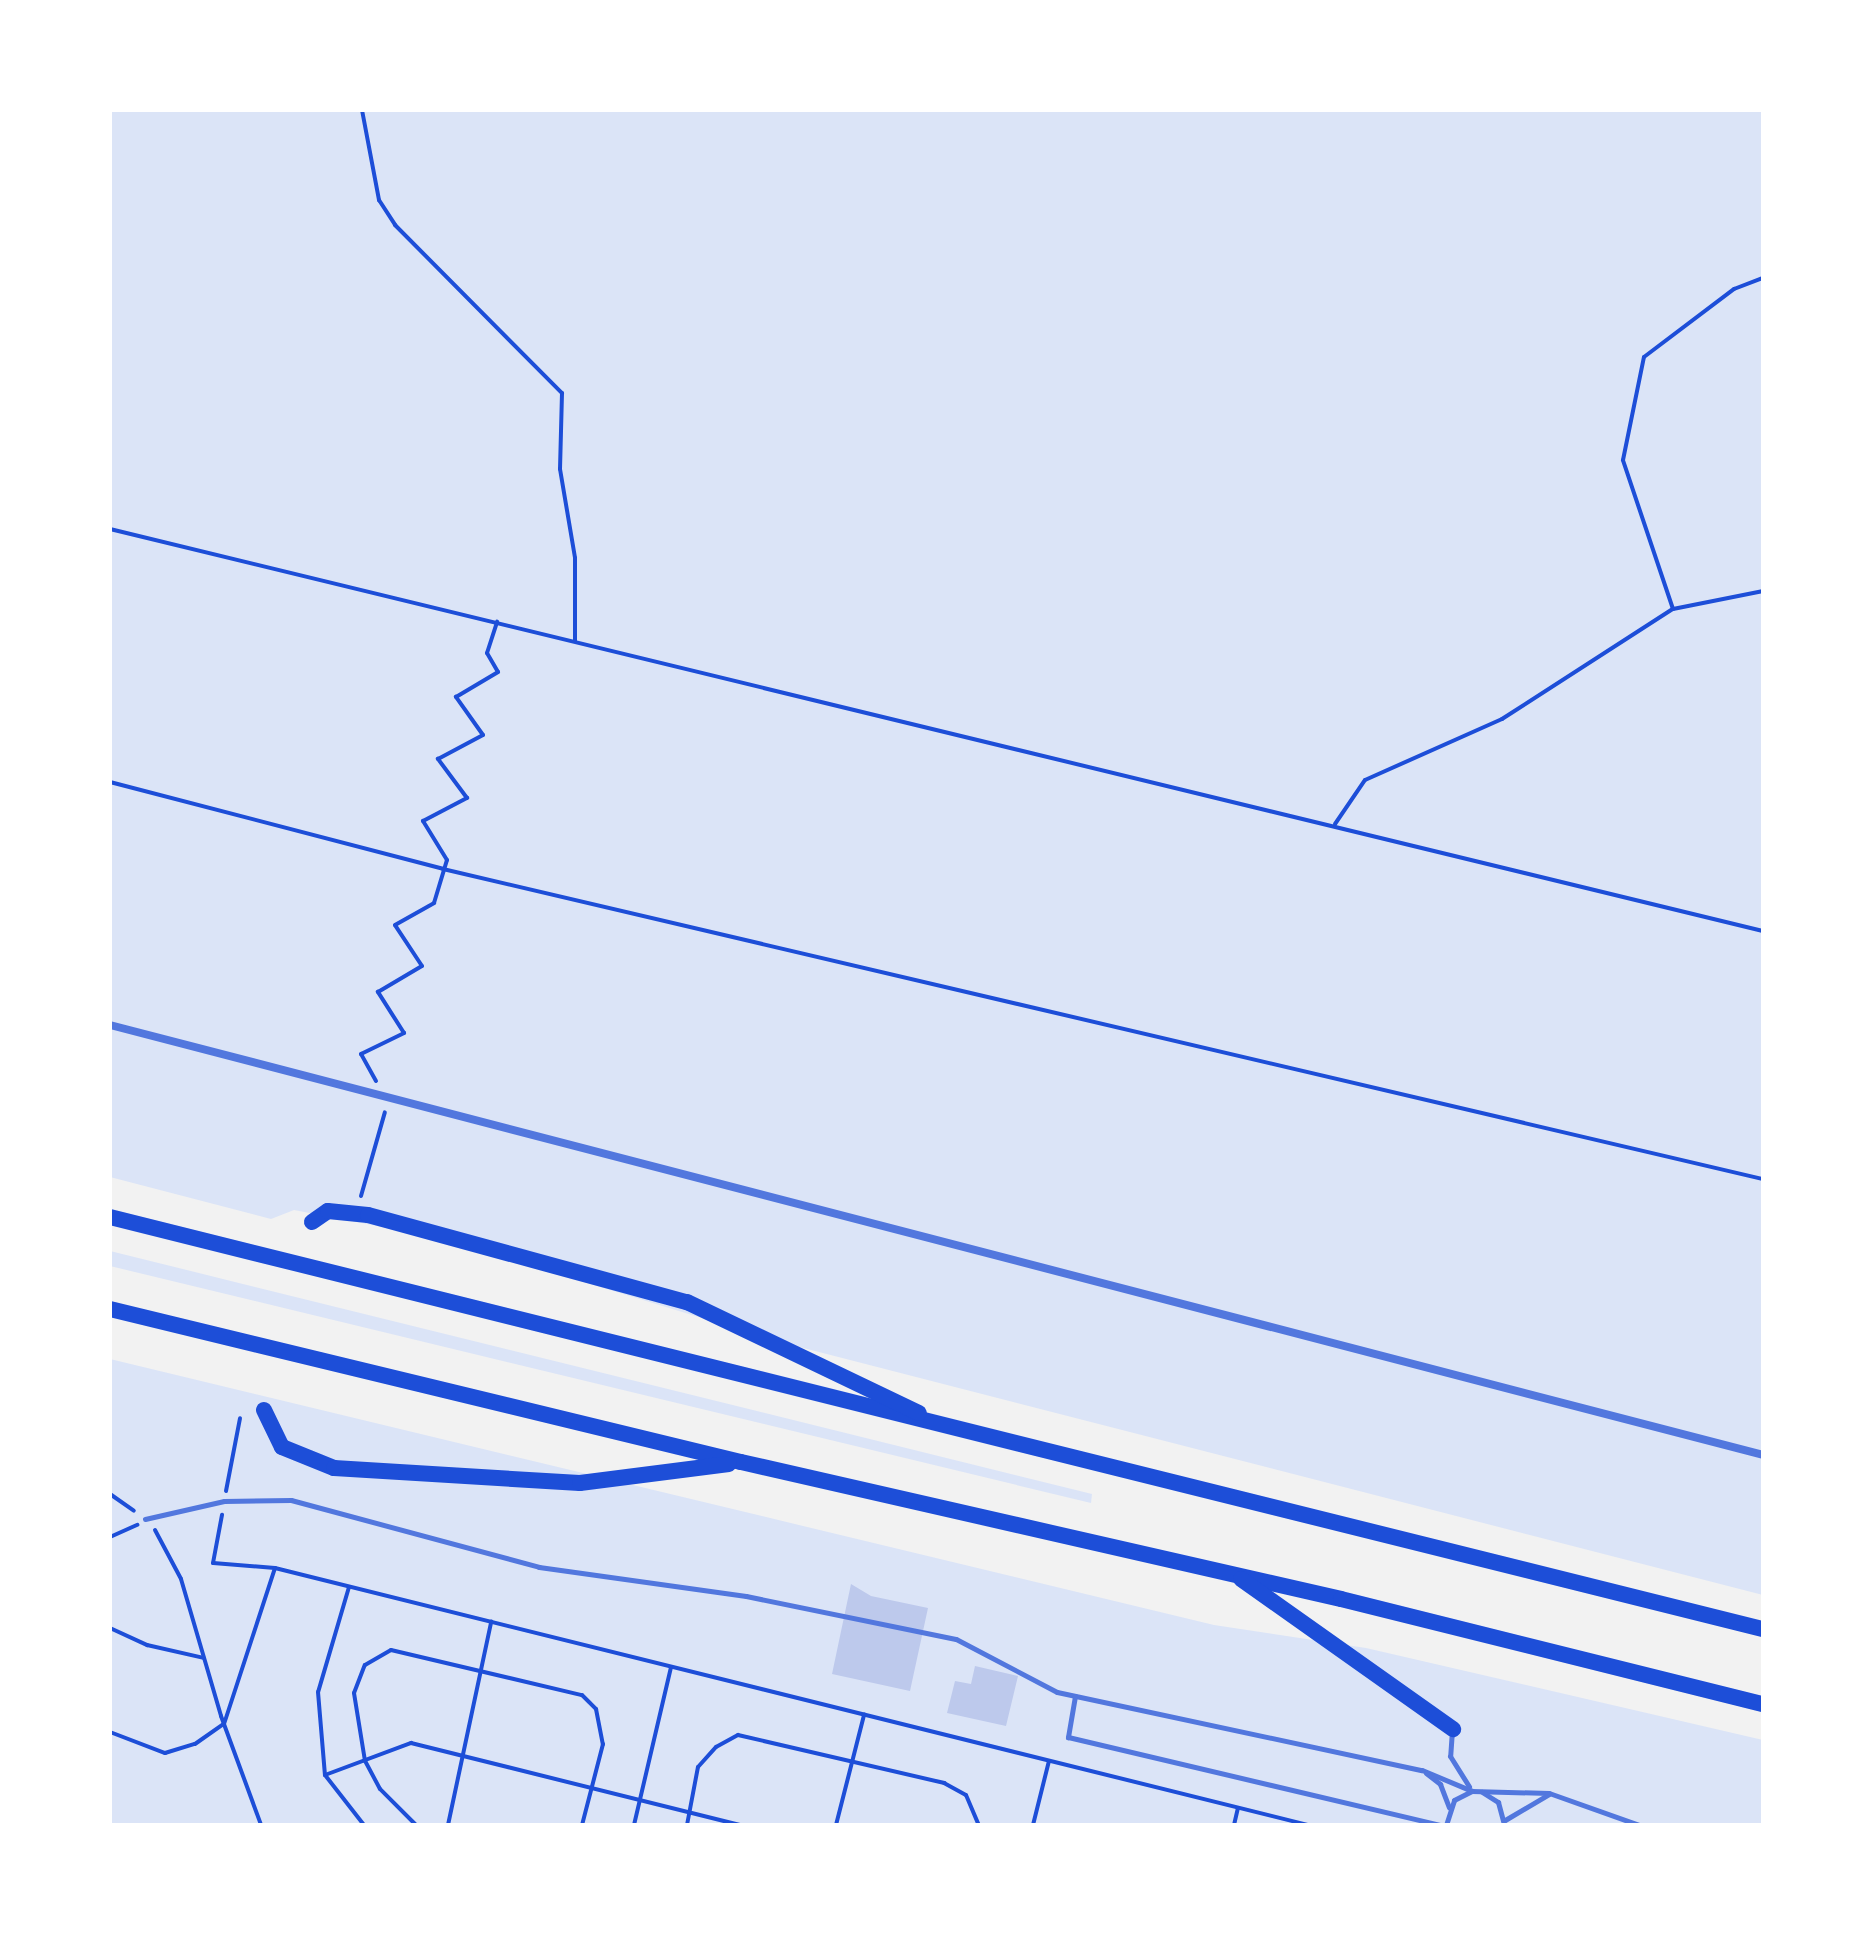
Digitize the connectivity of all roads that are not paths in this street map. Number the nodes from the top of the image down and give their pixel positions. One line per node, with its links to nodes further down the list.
1 (110, 1025): 7 (street)
2 (110, 1217): 6 (highway)
3 (312, 1222): 6 (highway)
4 (110, 1309): 8 (highway)
5 (264, 1410): 8 (highway)
6 (953, 1429): 11 (highway)
7 (1763, 1455)
8 (741, 1462): 10 (highway)
9 (145, 1519): 12 (lane)
10 (1233, 1573): 13 (highway); 14 (highway)
11 (1763, 1629)
12 (1075, 1696): 15 (lane); 20 (lane)
13 (1763, 1704)
14 (1453, 1729): 16 (lane)
15 (1422, 1770): 16 (lane); 18 (lane)
16 (1472, 1791): 17 (lane); 18 (lane); 19 (lane)
17 (1549, 1793): 19 (lane); 21 (lane)
18 (1449, 1808): 20 (lane)
19 (1505, 1822)
20 (1443, 1825)
21 (1639, 1825)

